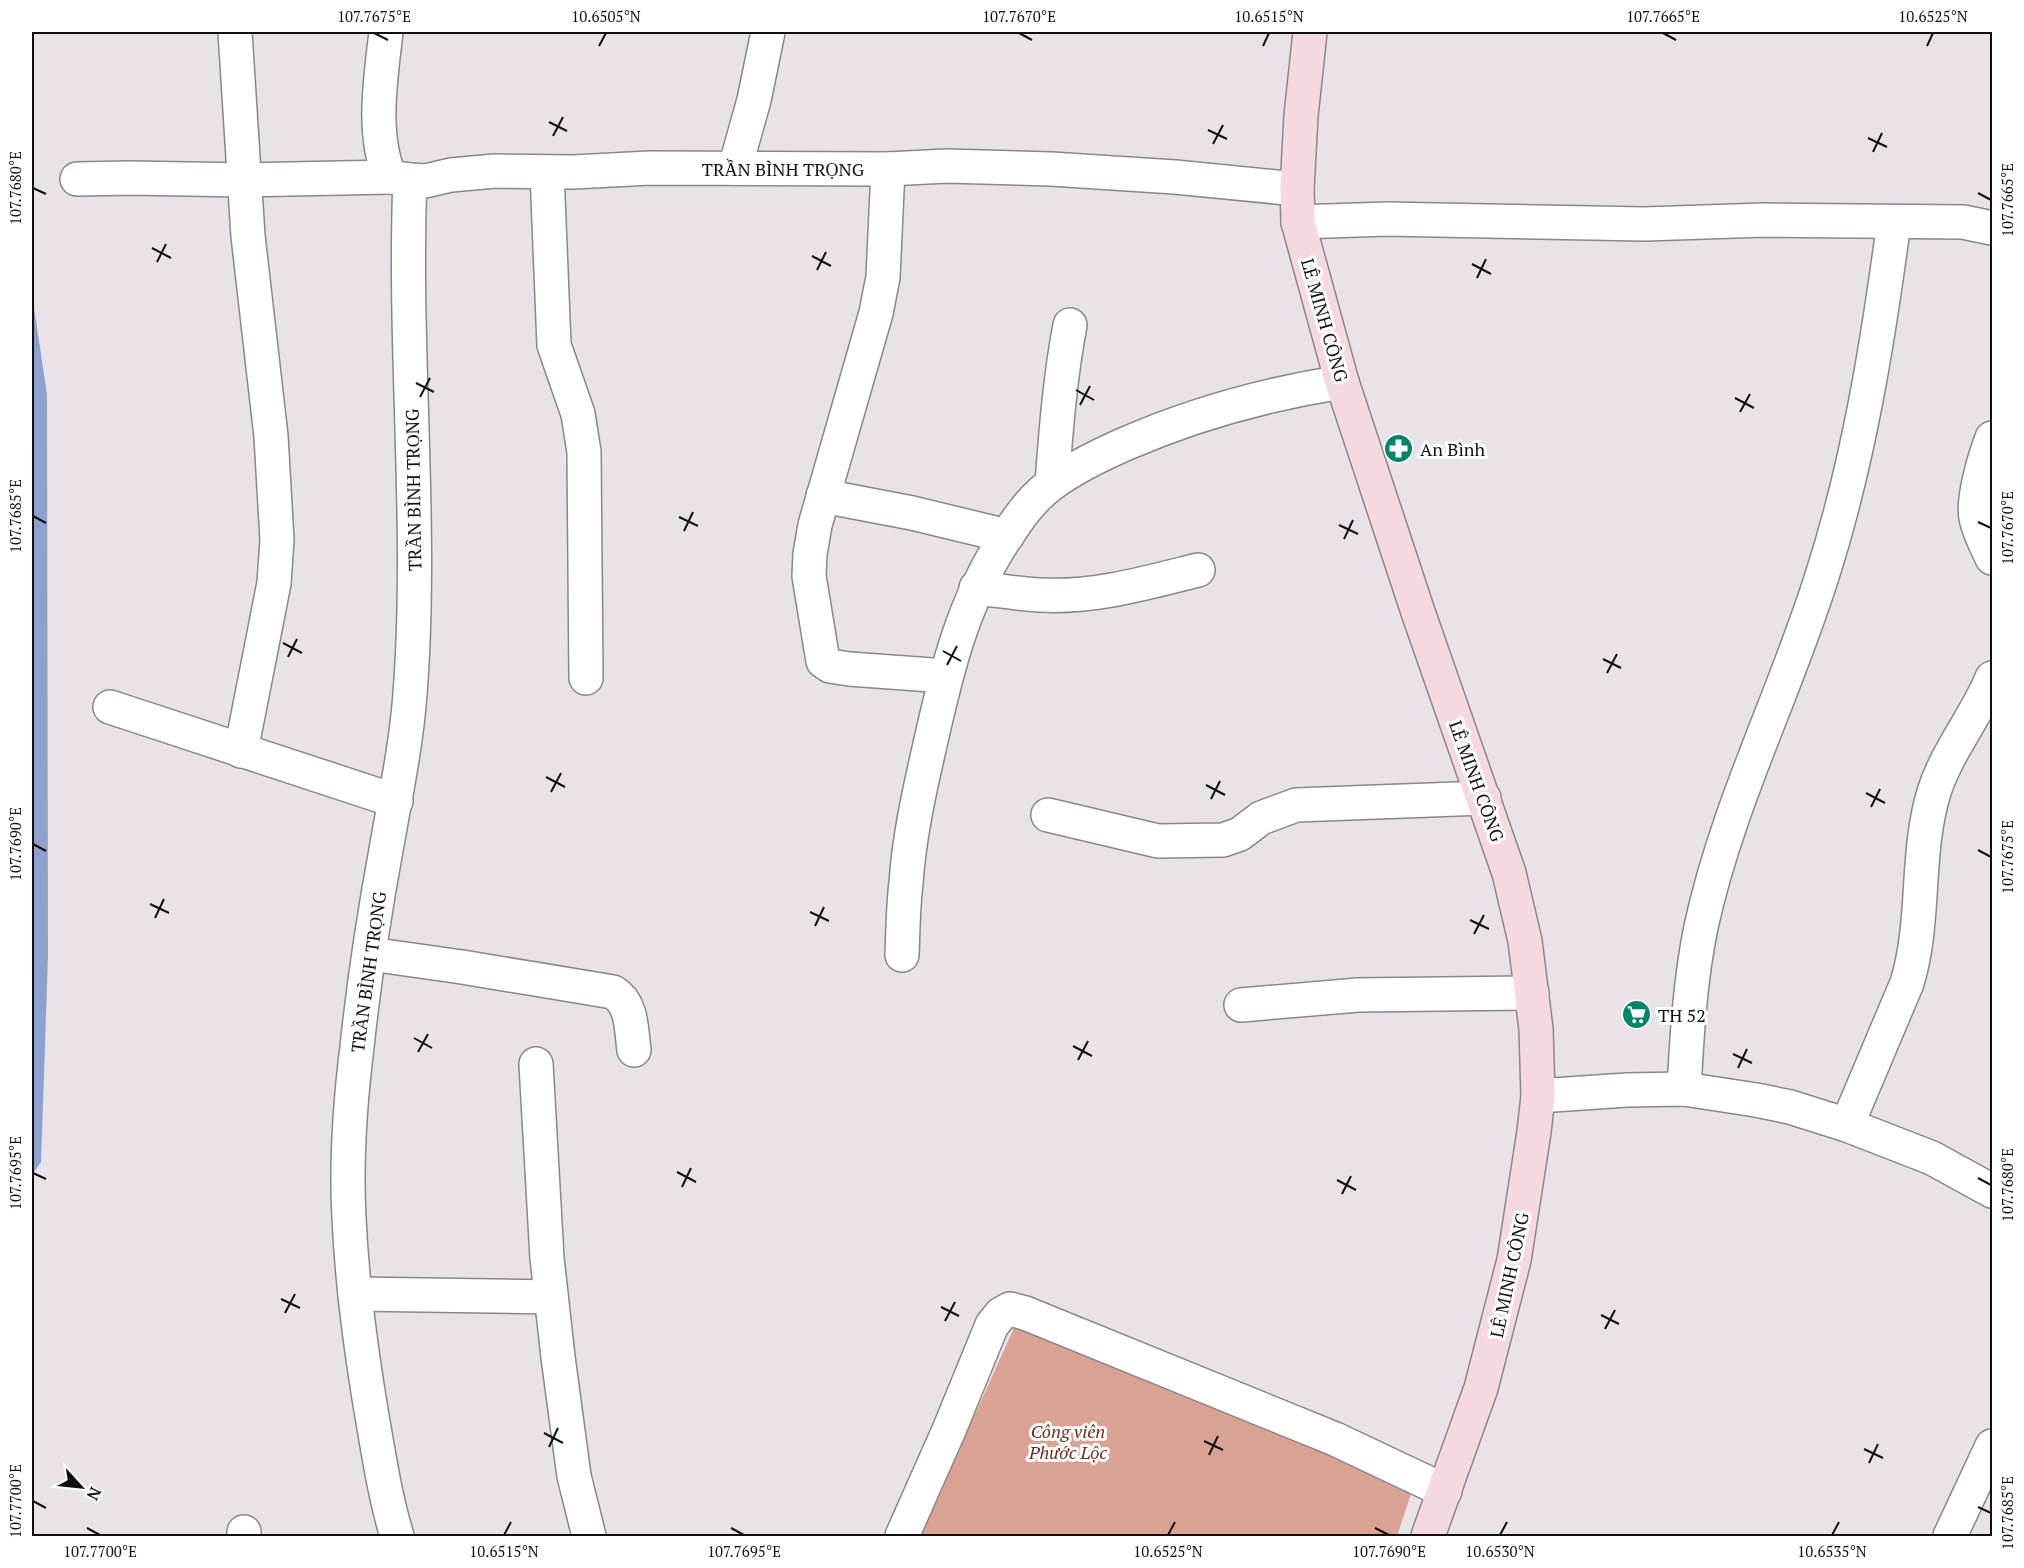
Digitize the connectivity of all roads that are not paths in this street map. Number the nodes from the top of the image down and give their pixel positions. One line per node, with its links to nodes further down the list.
1 (235, 32): 10 (street)
2 (386, 32): 9 (street)
3 (768, 32): 5 (street)
4 (1310, 32): 11 (main road, LÊ MINH CÔNG)
5 (735, 168): 6 (street, TRẦN BÌNH TRỌNG); 7 (street, TRẦN BÌNH TRỌNG)
6 (888, 169): 11 (street, TRẦN BÌNH TRỌNG); 19 (street)
7 (547, 172): 9 (street, TRẦN BÌNH TRỌNG); 25 (street)
8 (77, 179): 10 (street)
9 (400, 179): 10 (street); 30 (street, TRẦN BÌNH TRỌNG)
10 (245, 180): 28 (street)
11 (1297, 189): 12 (main road, LÊ MINH CÔNG)
12 (1298, 222): 13 (street); 16 (main road, LÊ MINH CÔNG)
13 (1894, 222): 14 (street); 38 (street)
14 (1992, 228)
15 (1070, 325): 18 (street)
16 (1342, 382): 18 (street); 29 (main road, LÊ MINH CÔNG)
17 (1992, 438): 21 (street)
18 (1052, 483): 20 (street)
19 (823, 496): 20 (street); 24 (street)
20 (1007, 536): 23 (street)
21 (1992, 558)
22 (1198, 570): 23 (street)
23 (976, 588): 24 (street)
24 (946, 676): 33 (street)
25 (586, 678)
26 (1992, 678): 40 (street)
27 (110, 707): 28 (street)
28 (241, 751): 30 (street)
29 (1484, 798): 31 (street); 34 (main road, LÊ MINH CÔNG)
30 (396, 801): 32 (street, TRẦN BÌNH TRỌNG)
31 (1048, 815)
32 (370, 954): 36 (street); 42 (street, TRẦN BÌNH TRỌNG)
33 (902, 955)
34 (1532, 993): 35 (street); 39 (main road, LÊ MINH CÔNG)
35 (1241, 1005)
36 (634, 1050)
37 (536, 1064): 43 (street)
38 (1684, 1089): 39 (street); 40 (street)
39 (1538, 1096): 45 (main road, LÊ MINH CÔNG)
40 (1847, 1125): 41 (street)
41 (1992, 1191)
42 (355, 1294): 43 (street); 46 (street, TRẦN BÌNH TRỌNG)
43 (551, 1297): 47 (street)
44 (1992, 1446): 50 (street)
45 (1445, 1491): 48 (street); 49 (main road, LÊ MINH CÔNG)
46 (397, 1536)
47 (589, 1536)
48 (902, 1536)
49 (1428, 1536)
50 (1950, 1536)

